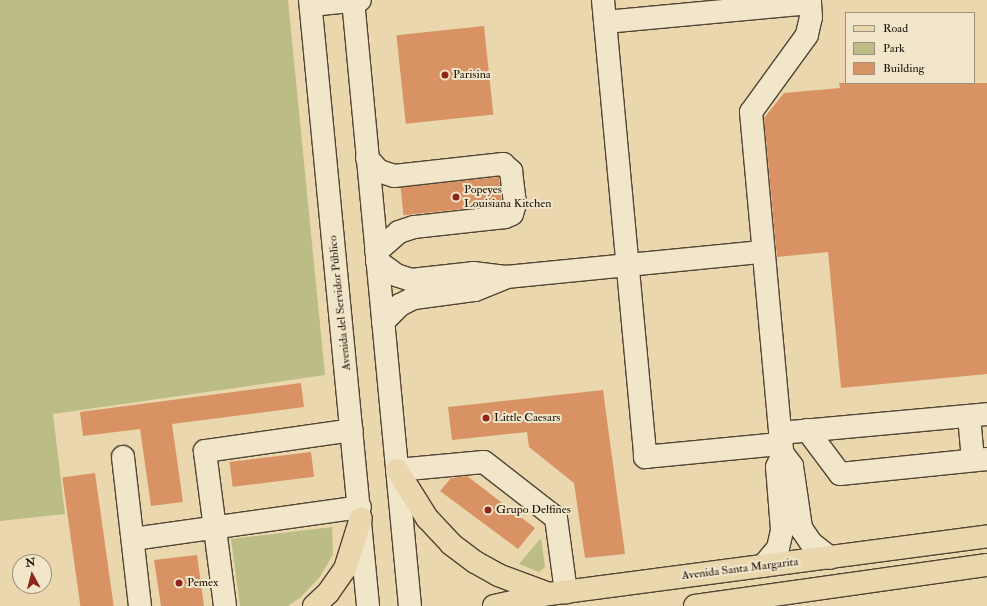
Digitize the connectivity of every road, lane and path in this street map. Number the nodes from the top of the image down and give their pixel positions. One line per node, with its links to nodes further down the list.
1 (355, 0): 3 (street); 5 (street)
2 (603, 0): 4 (street)
3 (311, 3): 12 (street, Avenida del Servidor Público)
4 (606, 22): 6 (street); 8 (street)
5 (367, 158): 7 (street); 7 (street)
6 (762, 252): 8 (street); 14 (street)
7 (377, 256): 9 (street); 10 (street)
8 (628, 266): 9 (street); 14 (street)
9 (506, 277): 10 (street)
10 (383, 322): 17 (street)
11 (978, 415): 13 (street); 16 (street)
12 (352, 430): 18 (street, Avenida del Servidor Público); 19 (street)
13 (807, 430): 14 (street); 16 (street)
14 (781, 444): 22 (street); 24 (street)
15 (123, 457): 21 (street)
16 (980, 459)
17 (397, 470): 25 (main road); 25 (street); 30 (street)
18 (360, 512): 19 (street); 28 (main road); 29 (street, Avenida del Servidor Público)
19 (216, 528): 21 (street); 27 (street)
20 (987, 536): 22 (main road, Avenida Santa Margarita)
21 (133, 539): 26 (street)
22 (830, 558): 24 (main road, Avenida Santa Margarita)
23 (987, 565): 32 (main road)
24 (763, 566): 25 (main road, Avenida Santa Margarita)
25 (558, 593): 31 (main road, Avenida Santa Margarita)
26 (140, 606)
27 (225, 606)
28 (314, 606)
29 (368, 606)
30 (410, 606)
31 (494, 606)
32 (695, 606)

